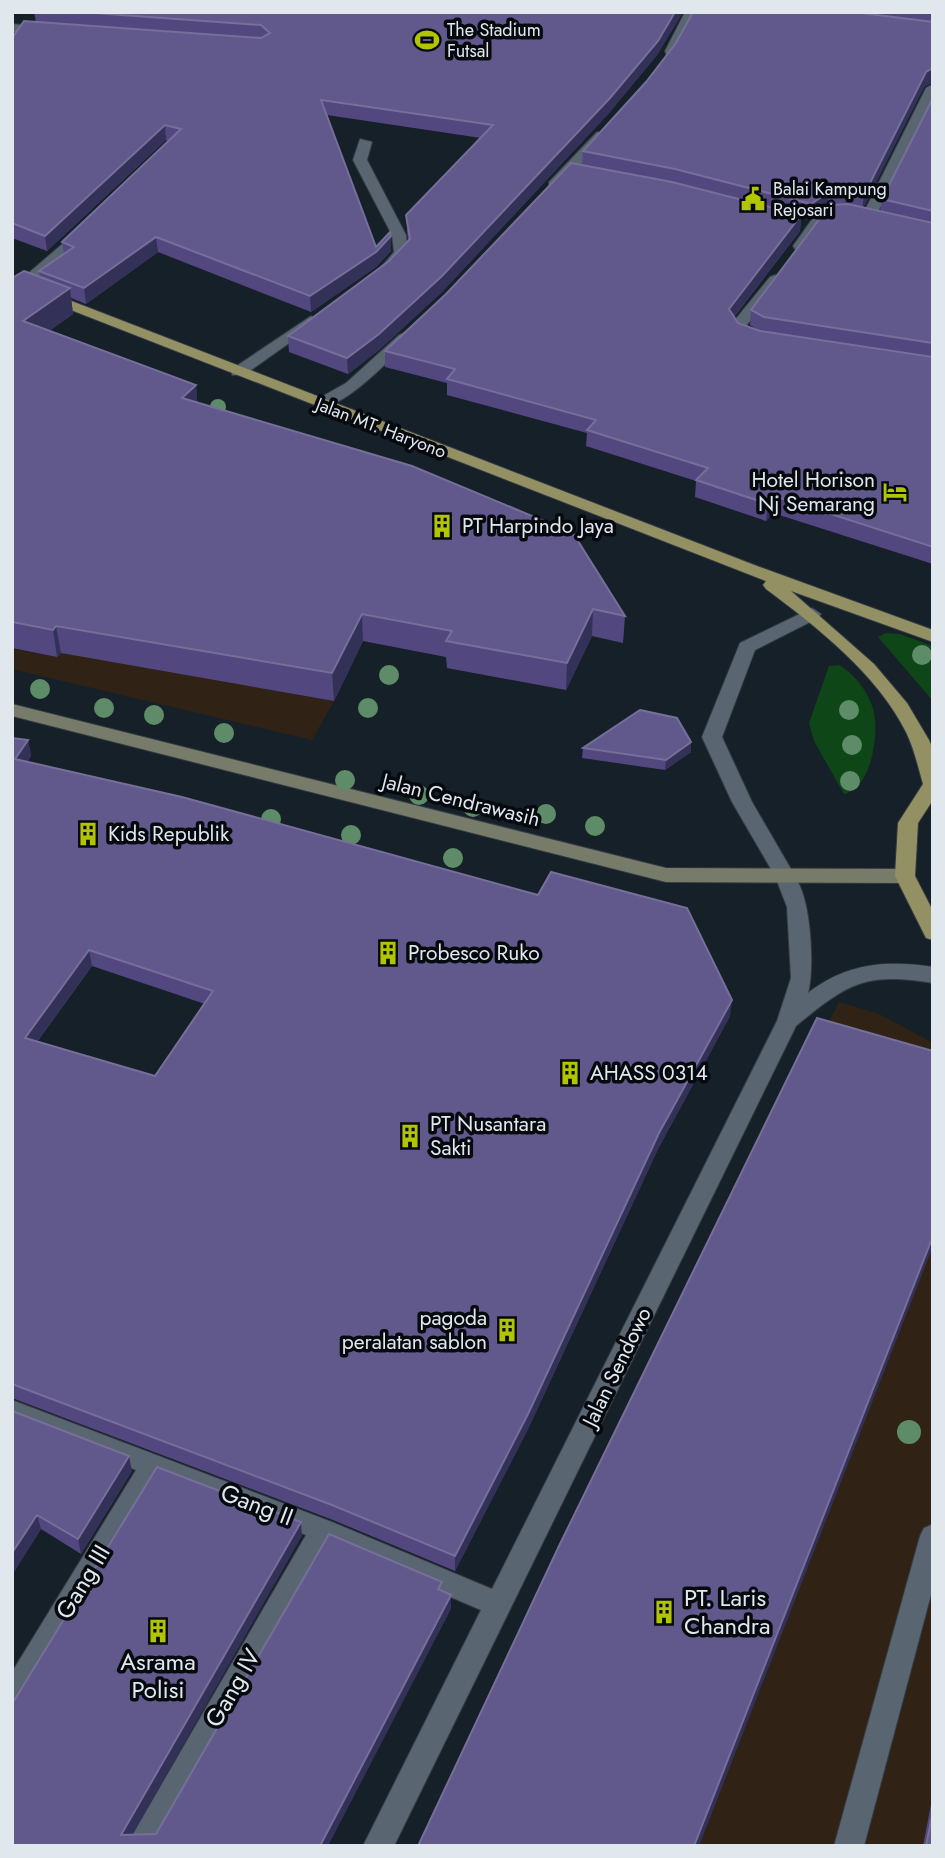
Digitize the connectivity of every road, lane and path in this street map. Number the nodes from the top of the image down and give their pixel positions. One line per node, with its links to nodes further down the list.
1 (691, 12): 4 (street)
2 (12, 28): 3 (street)
3 (63, 32)
4 (666, 58)
5 (933, 88): 14 (street)
6 (612, 125): 8 (street)
7 (365, 142): 10 (street)
8 (541, 199)
9 (97, 218): 11 (street)
10 (372, 280)
11 (17, 284): 15 (main road, Jalan MT. Haryono)
12 (326, 312): 15 (street)
13 (418, 325): 16 (street)
14 (772, 341)
15 (237, 372): 16 (main road, Jalan MT. Haryono)
16 (320, 404): 17 (main road, Jalan MT. Haryono)
17 (751, 570): 18 (main road, Jalan MT. Haryono); 19 (main road, Jalan MT. Haryono)
18 (812, 614): 21 (main road, Jalan MT. Haryono); 22 (street, Jalan Sendowo)
19 (933, 636)
20 (12, 710): 22 (main road, Jalan Cendrawasih)
21 (933, 784): 23 (main road)
22 (785, 876): 23 (main road, Jalan Cendrawasih); 26 (street, Jalan Sendowo)
23 (905, 876): 24 (main road)
24 (933, 933)
25 (933, 975): 26 (street)
26 (788, 1021): 31 (street, Jalan Sendowo)
27 (12, 1411): 28 (street, Gang II)
28 (153, 1465): 29 (street, Gang II); 32 (street, Gang III)
29 (323, 1530): 31 (street, Gang II); 33 (street, Gang IV)
30 (933, 1536): 35 (street)
31 (499, 1605): 34 (street, Jalan Sendowo)
32 (12, 1698)
33 (141, 1846)
34 (378, 1846)
35 (849, 1846)

